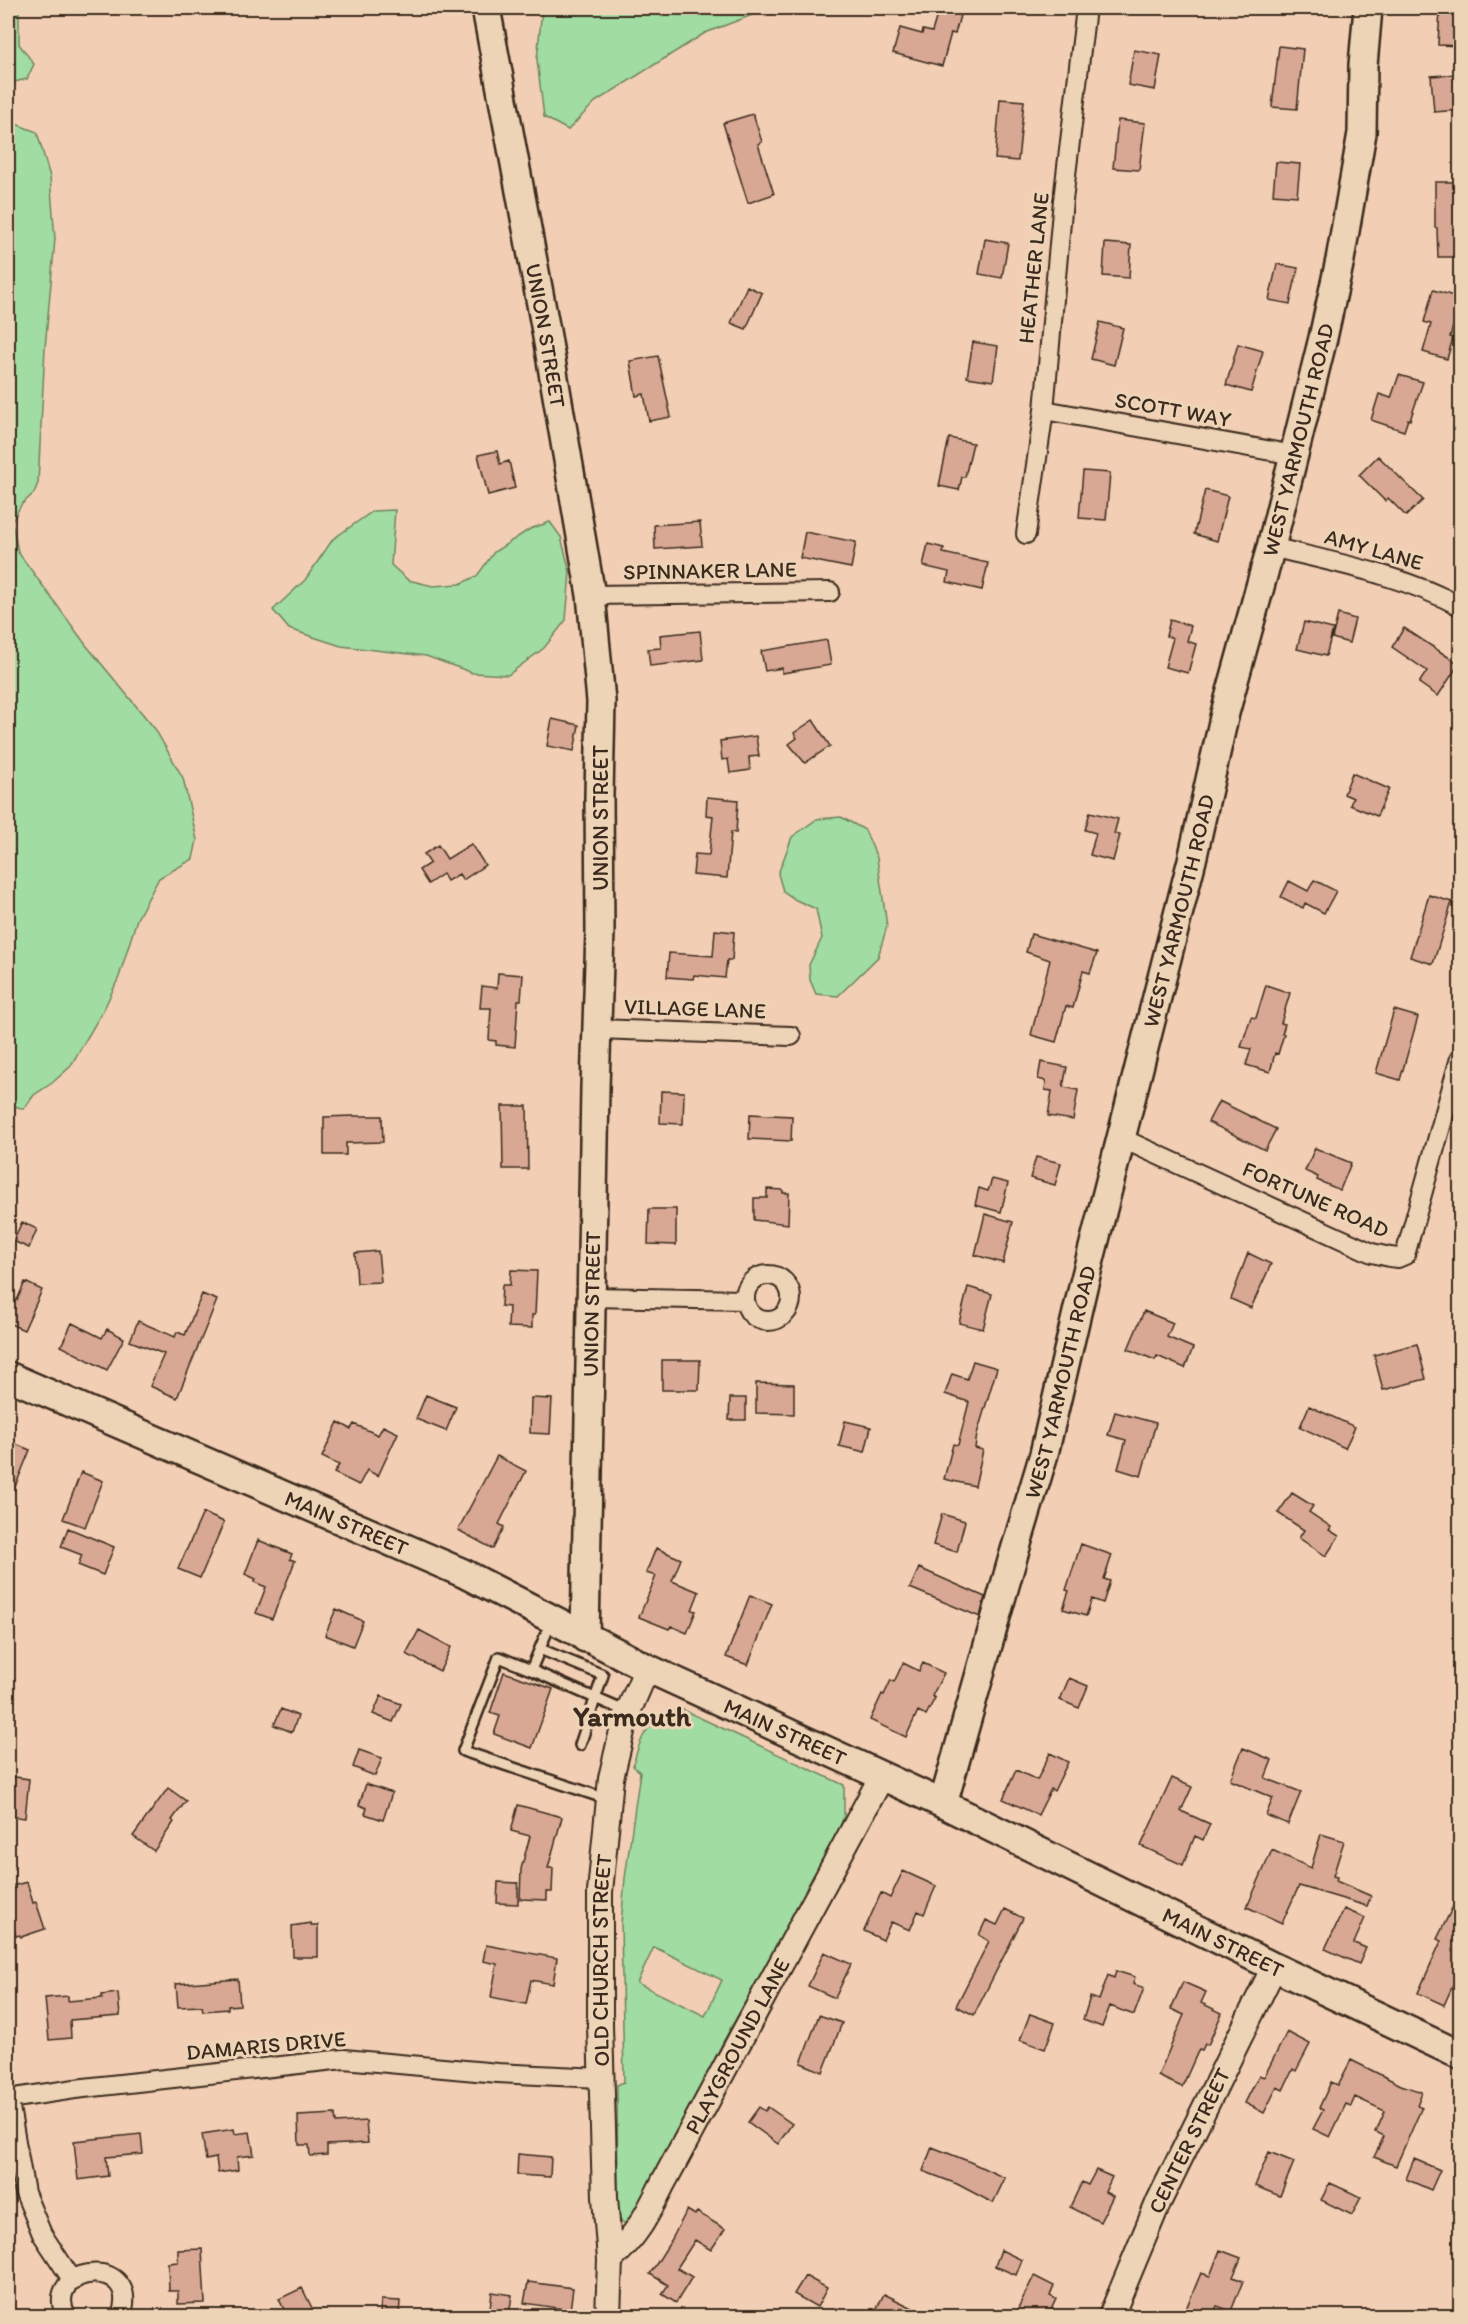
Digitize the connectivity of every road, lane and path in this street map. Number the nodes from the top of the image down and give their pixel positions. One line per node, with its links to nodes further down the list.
1 (486, 8): 9 (main road, UNION STREET)
2 (1086, 8): 4 (street, HEATHER LANE)
3 (1368, 8): 5 (main road, WEST YARMOUTH ROAD)
4 (1044, 410): 5 (street, SCOTT WAY); 6 (street, HEATHER LANE)
5 (1294, 455): 7 (main road, WEST YARMOUTH ROAD)
6 (1026, 534)
7 (1271, 547): 10 (street, AMY LANE); 14 (main road, WEST YARMOUTH ROAD)
8 (830, 592): 9 (street, SPINNAKER LANE)
9 (591, 595): 11 (main road, UNION STREET)
10 (1461, 606)
11 (597, 1029): 12 (street, VILLAGE LANE); 15 (main road, UNION STREET)
12 (791, 1036)
13 (1461, 1058): 14 (street, FORTUNE ROAD)
14 (1121, 1138): 28 (main road, WEST YARMOUTH ROAD)
15 (591, 1297): 16 (street); 19 (main road, UNION STREET)
16 (745, 1300)
17 (8, 1376): 18 (main road, MAIN STREET)
18 (551, 1620): 19 (main road, MAIN STREET); 20 (lane)
19 (585, 1638): 21 (main road, MAIN STREET)
20 (540, 1649): 22 (lane); 23 (lane)
21 (647, 1668): 24 (street, OLD CHURCH STREET); 26 (main road, MAIN STREET)
22 (531, 1671): 23 (lane); 27 (lane)
23 (595, 1698): 24 (lane); 25 (lane)
24 (627, 1712): 27 (street, OLD CHURCH STREET)
25 (580, 1744)
26 (882, 1776): 28 (main road, MAIN STREET); 33 (street, PLAYGROUND LANE)
27 (607, 1798): 31 (street, OLD CHURCH STREET)
28 (943, 1804): 29 (main road, MAIN STREET)
29 (1274, 1966): 30 (main road, MAIN STREET); 38 (street, CENTER STREET)
30 (1461, 2055)
31 (601, 2078): 32 (street, DAMARIS DRIVE); 33 (street, OLD CHURCH STREET)
32 (8, 2097): 34 (street)
33 (610, 2260): 37 (street)
34 (72, 2280): 35 (street); 36 (street)
35 (66, 2316)
36 (121, 2316)
37 (608, 2316)
38 (1111, 2316)

